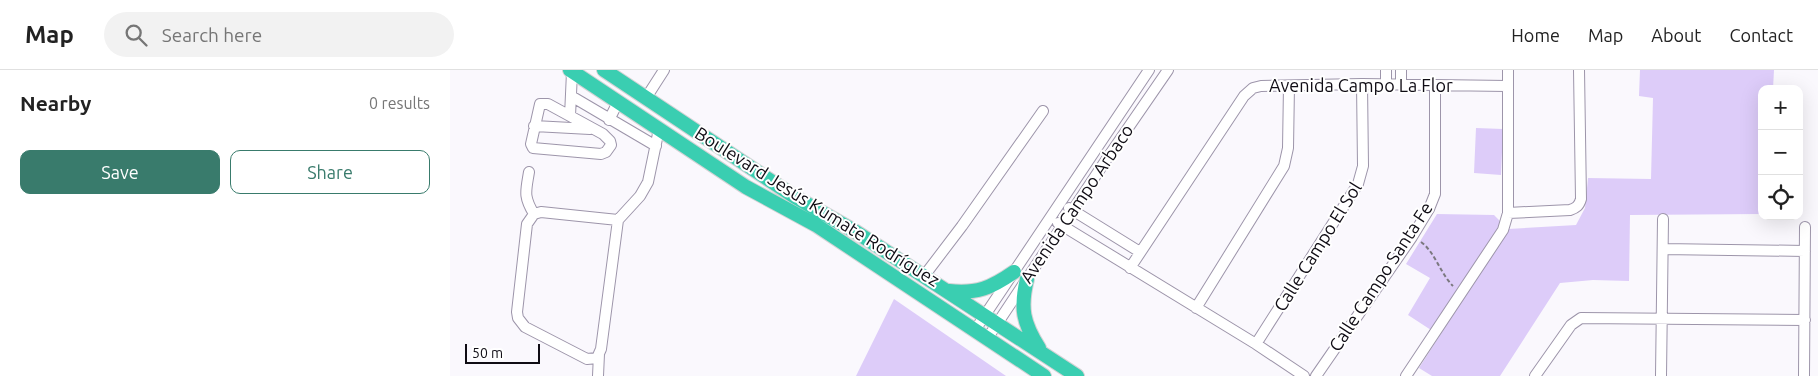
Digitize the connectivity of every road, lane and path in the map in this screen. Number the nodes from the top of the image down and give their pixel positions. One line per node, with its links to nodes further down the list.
1 (604, 70): 17 (highway, Boulevard Jesús Kumate Rodríguez)
2 (664, 70): 17 (street)
3 (1150, 70): 29 (street, Avenida Campo Arbaco)
4 (1168, 70): 30 (street, Avenida Campo Arbaco)
5 (1386, 70): 11 (street)
6 (1401, 70): 12 (street)
7 (1508, 70): 15 (street)
8 (1579, 70): 31 (street)
9 (571, 71): 16 (street); 18 (highway, Boulevard Jesús Kumate Rodríguez)
10 (1362, 84): 11 (street, Avenida Campo La Flor); 14 (street, Avenida Campo La Flor); 55 (street, Calle Campo El Sol)
11 (1386, 84): 12 (street, Avenida Campo La Flor)
12 (1401, 84): 13 (street, Avenida Campo La Flor)
13 (1435, 85): 15 (street, Avenida Campo La Flor); 38 (street, Calle Campo Santa Fe)
14 (1289, 86): 41 (street, Avenida Campo La Flor); 48 (street)
15 (1507, 86): 31 (street)
16 (570, 96): 20 (street); 21 (street)
17 (646, 98): 27 (highway, Boulevard Jesús Kumate Rodríguez)
18 (618, 102): 21 (street); 24 (highway, Boulevard Jesús Kumate Rodríguez)
19 (1043, 111): 44 (street)
20 (570, 116): 22 (street); 23 (street)
21 (609, 120): 25 (street)
22 (534, 126): 23 (street); 23 (street)
23 (594, 129)
24 (658, 129): 25 (street); 28 (highway, Boulevard Jesús Kumate Rodríguez)
25 (656, 146): 35 (street)
26 (529, 172): 32 (street)
27 (757, 172): 28 (highway); 44 (highway, Boulevard Jesús Kumate Rodríguez)
28 (746, 186): 53 (highway, Boulevard Jesús Kumate Rodríguez)
29 (1060, 202): 30 (street); 33 (street, Avenida Campo Arbaco)
30 (1073, 210): 36 (street, Avenida Campo Arbaco); 41 (street)
31 (1508, 213): 47 (street)
32 (534, 214): 35 (street); 57 (street)
33 (1050, 218): 36 (street); 43 (street, Avenida Campo Arbaco)
34 (1663, 219): 39 (street)
35 (618, 220): 57 (street)
36 (1062, 226): 42 (street); 45 (street, Avenida Campo Arbaco)
37 (1806, 227): 40 (street)
38 (1412, 237): 47 (path); 62 (street, Calle Campo Santa Fe)
39 (1663, 249): 40 (street); 50 (street)
40 (1805, 251): 51 (street)
41 (1140, 252): 42 (street, Avenida Campo La Flor)
42 (1130, 268): 48 (street)
43 (1014, 272): 46 (highway); 49 (street, Avenida Campo Arbaco)
44 (924, 276): 46 (highway, Boulevard Jesús Kumate Rodríguez)
45 (1027, 279): 52 (street, Avenida Campo Arbaco); 56 (highway)
46 (946, 290): 49 (highway, Boulevard Jesús Kumate Rodríguez)
47 (1461, 293): 63 (street)
48 (1196, 308): 55 (street)
49 (986, 316): 52 (highway, Boulevard Jesús Kumate Rodríguez); 53 (street, Avenida Campo Arbaco)
50 (1662, 319): 51 (street); 64 (street); 65 (street)
51 (1805, 320): 66 (street)
52 (998, 324): 54 (street, Avenida Campo Arbaco); 56 (highway, Boulevard Jesús Kumate Rodríguez)
53 (974, 330): 54 (highway, Boulevard Jesús Kumate Rodríguez)
54 (987, 339): 59 (highway, Boulevard Jesús Kumate Rodríguez)
55 (1256, 344): 61 (street)
56 (1042, 353): 60 (highway, Boulevard Jesús Kumate Rodríguez)
57 (599, 354): 58 (street)
58 (598, 376)
59 (1044, 376)
60 (1077, 376)
61 (1304, 376)
62 (1316, 376)
63 (1406, 376)
64 (1535, 376)
65 (1662, 376)
66 (1804, 376)

